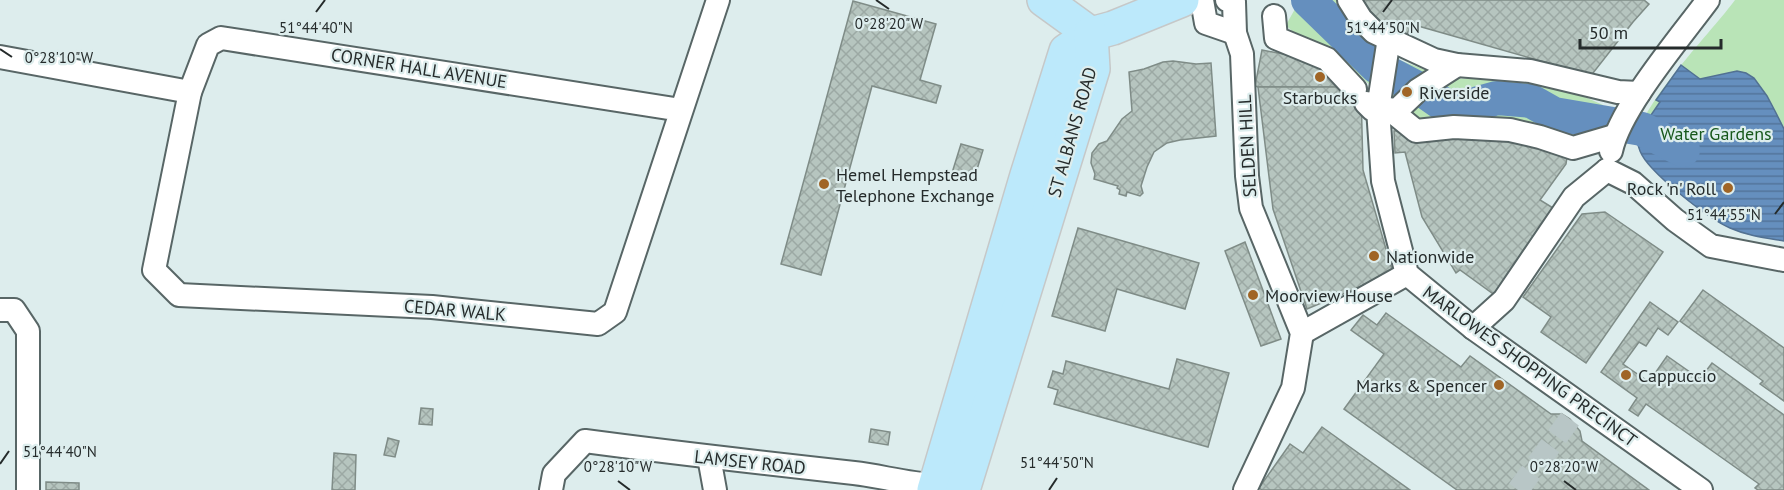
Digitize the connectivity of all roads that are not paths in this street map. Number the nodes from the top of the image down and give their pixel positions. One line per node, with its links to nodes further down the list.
1 (718, 0): 17 (street, CEDAR WALK)
2 (1044, 0): 10 (main road)
3 (1182, 0): 10 (main road)
4 (1202, 0): 9 (street)
5 (1227, 0): 9 (street, SELDEN HILL)
6 (1349, 0): 11 (street)
7 (1708, 0): 15 (street)
8 (1274, 16): 16 (street)
9 (1235, 33): 24 (street, SELDEN HILL)
10 (1091, 34): 27 (main road, ST ALBANS ROAD); 27 (main road, ST ALBANS ROAD)
11 (1389, 38): 13 (street); 16 (street, MARLOWES SHOPPING PRECINCT)
12 (0, 57): 14 (street)
13 (1457, 65): 15 (street); 16 (street)
14 (190, 92): 17 (street, CORNER HALL AVENUE); 17 (street, CEDAR WALK)
15 (1640, 93): 18 (street)
16 (1372, 102): 18 (street); 21 (street, MARLOWES SHOPPING PRECINCT)
17 (681, 110)
18 (1614, 136): 19 (street)
19 (1607, 170): 20 (street); 23 (street)
20 (1784, 260)
21 (1407, 274): 23 (street, MARLOWES SHOPPING PRECINCT); 24 (street)
22 (0, 310): 28 (street)
23 (1473, 328): 32 (street, MARLOWES SHOPPING PRECINCT)
24 (1302, 333): 31 (street)
25 (709, 457): 26 (street, LAMSEY ROAD); 29 (street, LAMSEY ROAD); 30 (street)
26 (869, 482): 27 (street, LAMSEY ROAD)
27 (944, 489)
28 (28, 490)
29 (551, 490)
30 (715, 490)
31 (1245, 490)
32 (1701, 490)

